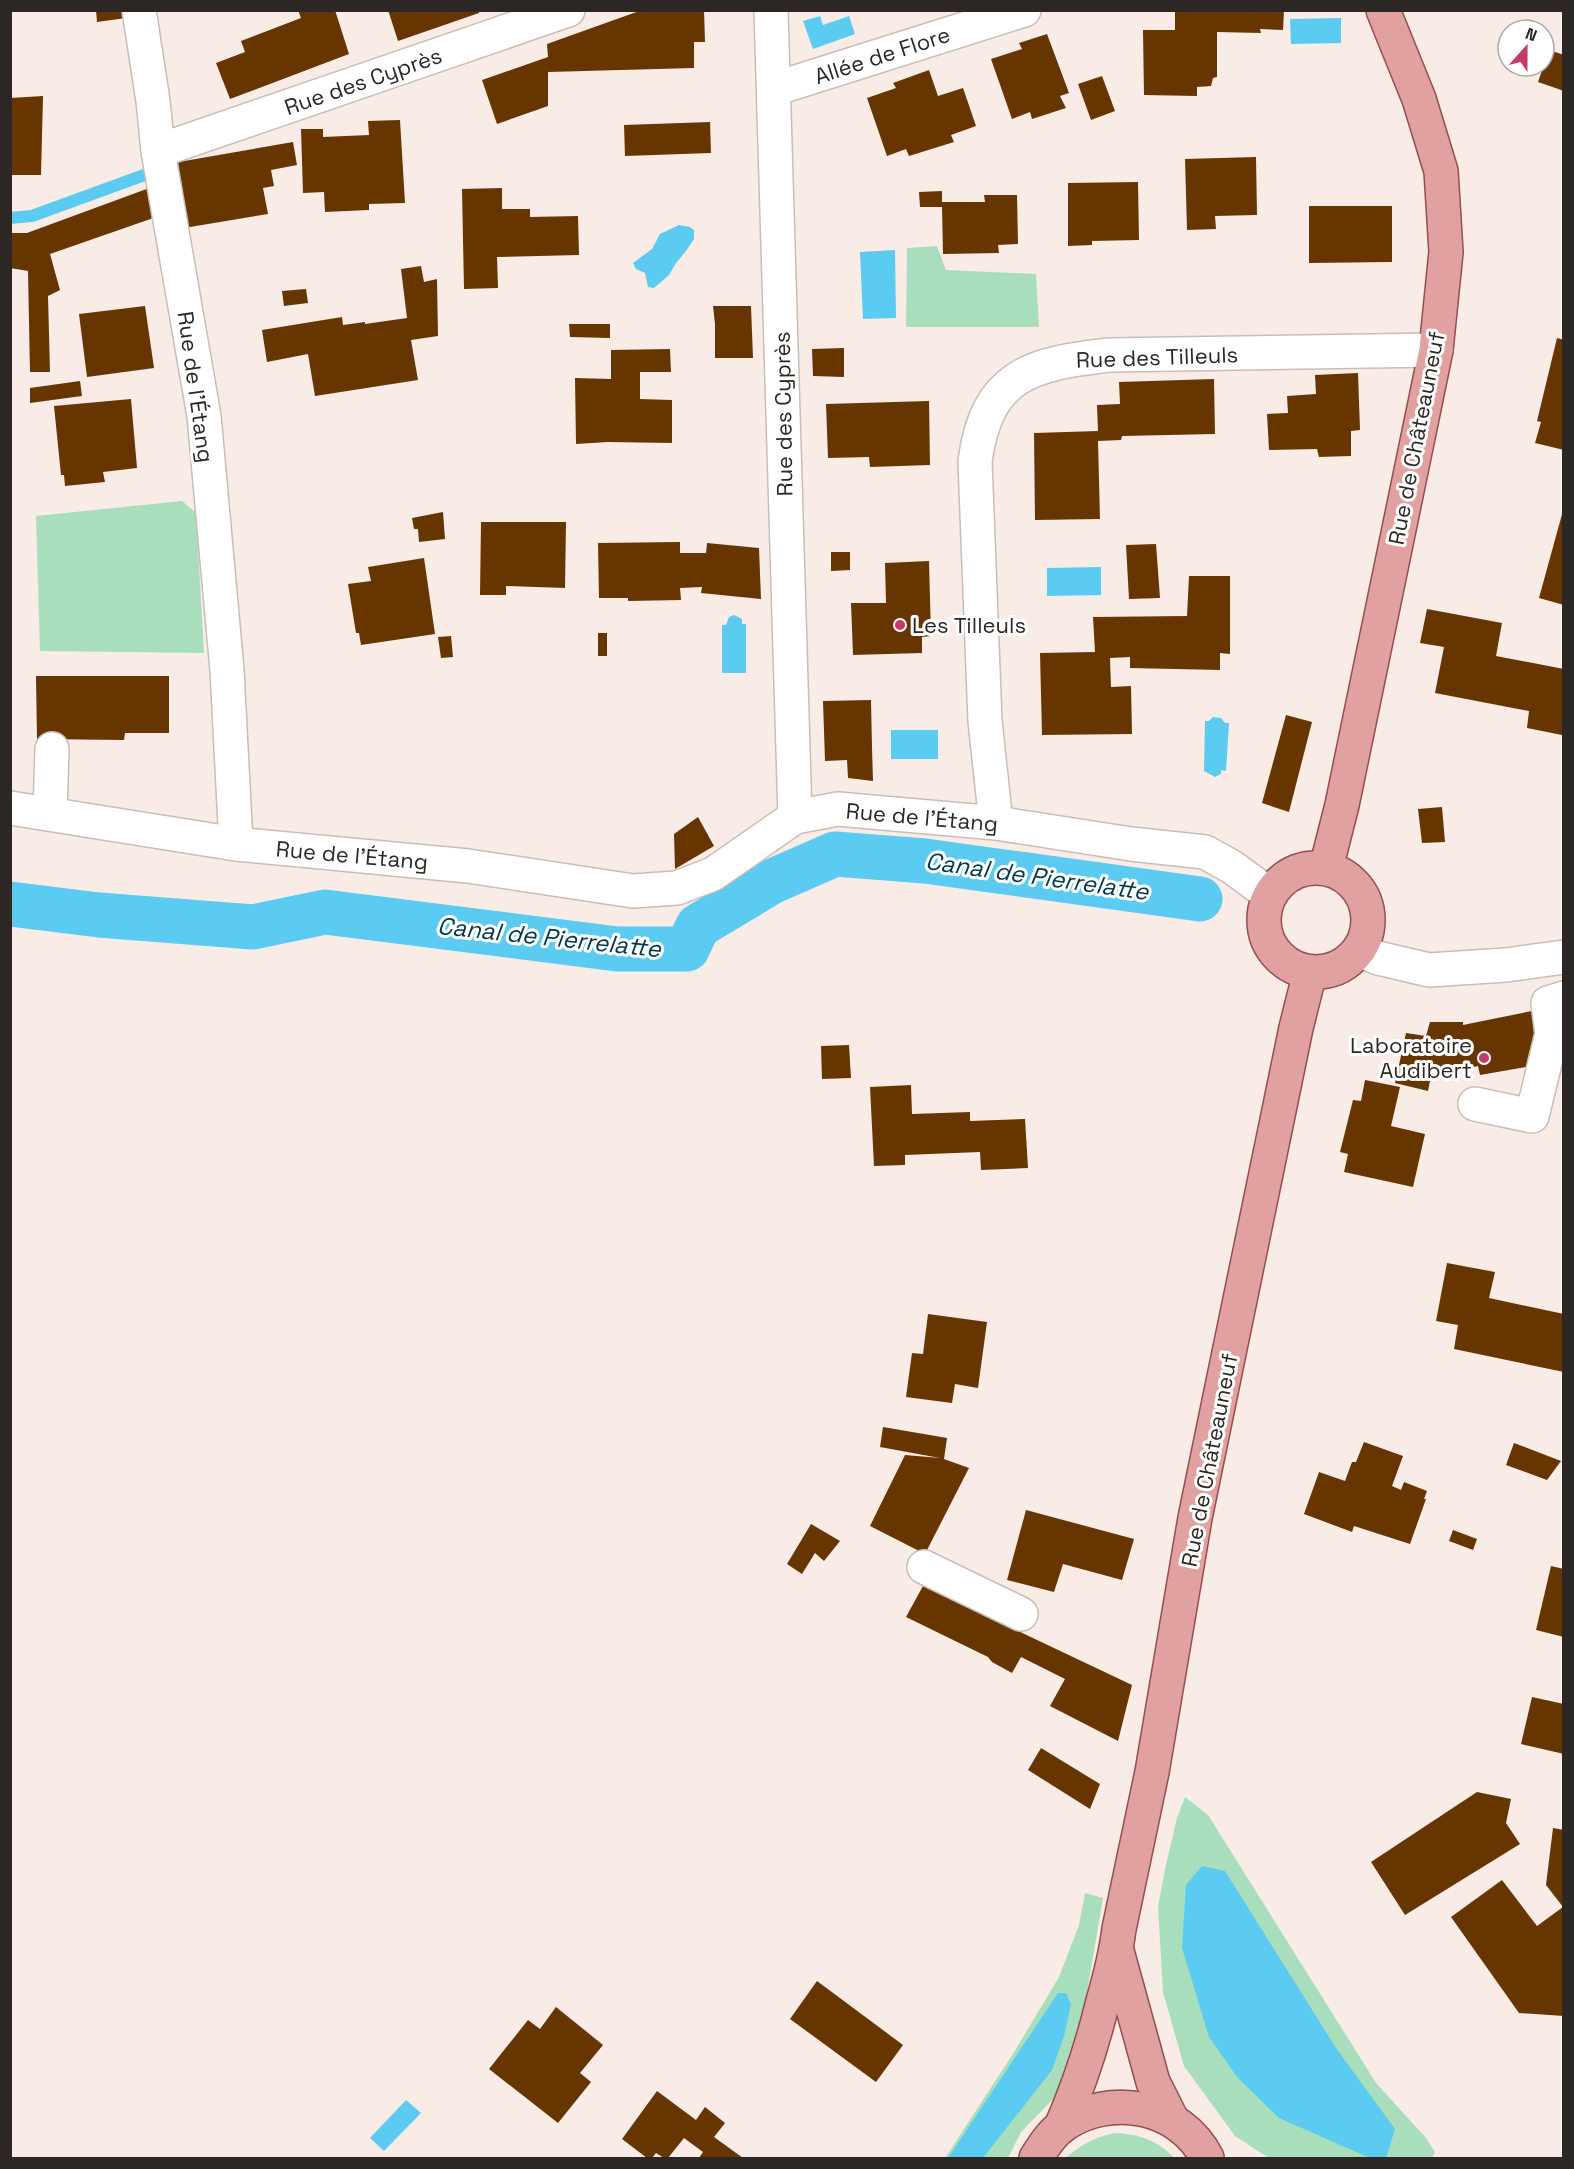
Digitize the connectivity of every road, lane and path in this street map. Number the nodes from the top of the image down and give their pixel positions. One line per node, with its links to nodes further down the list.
1 (139, 10): 7 (street, Rue de l'Étang)
2 (568, 10): 7 (street, Rue des Cyprès)
3 (771, 10): 6 (street, Rue des Cyprès)
4 (1024, 10): 6 (street, Allée de Flore)
5 (1383, 10): 8 (main road, Rue de Châteauneuf)
6 (774, 89): 12 (street, Rue des Cyprès)
7 (158, 151): 14 (street, Rue de l'Étang)
8 (1436, 350): 13 (street, Rue des Tilleuls); 15 (main road, Rue de Châteauneuf)
9 (52, 749): 11 (street)
10 (10, 808): 11 (street)
11 (50, 814): 14 (street)
12 (795, 817): 13 (street, Rue de l'Étang); 14 (street, Rue de l'Étang)
13 (996, 823): 16 (street, Rue de l'Étang)
14 (236, 844)
15 (1326, 868): 16 (main road); 17 (main road)
16 (1270, 895): 19 (main road)
17 (1359, 950): 18 (street); 19 (main road)
18 (1563, 957)
19 (1310, 972): 24 (main road, Rue de Châteauneuf)
20 (1563, 998): 21 (street)
21 (1475, 1104)
22 (924, 1568): 23 (street)
23 (1021, 1614)
24 (1117, 1949): 25 (main road, Rue de Châteauneuf); 26 (main road, Rue de Châteauneuf)
25 (1172, 2120): 26 (main road); 28 (main road)
26 (1061, 2127): 27 (main road)
27 (1036, 2158)
28 (1207, 2158)

